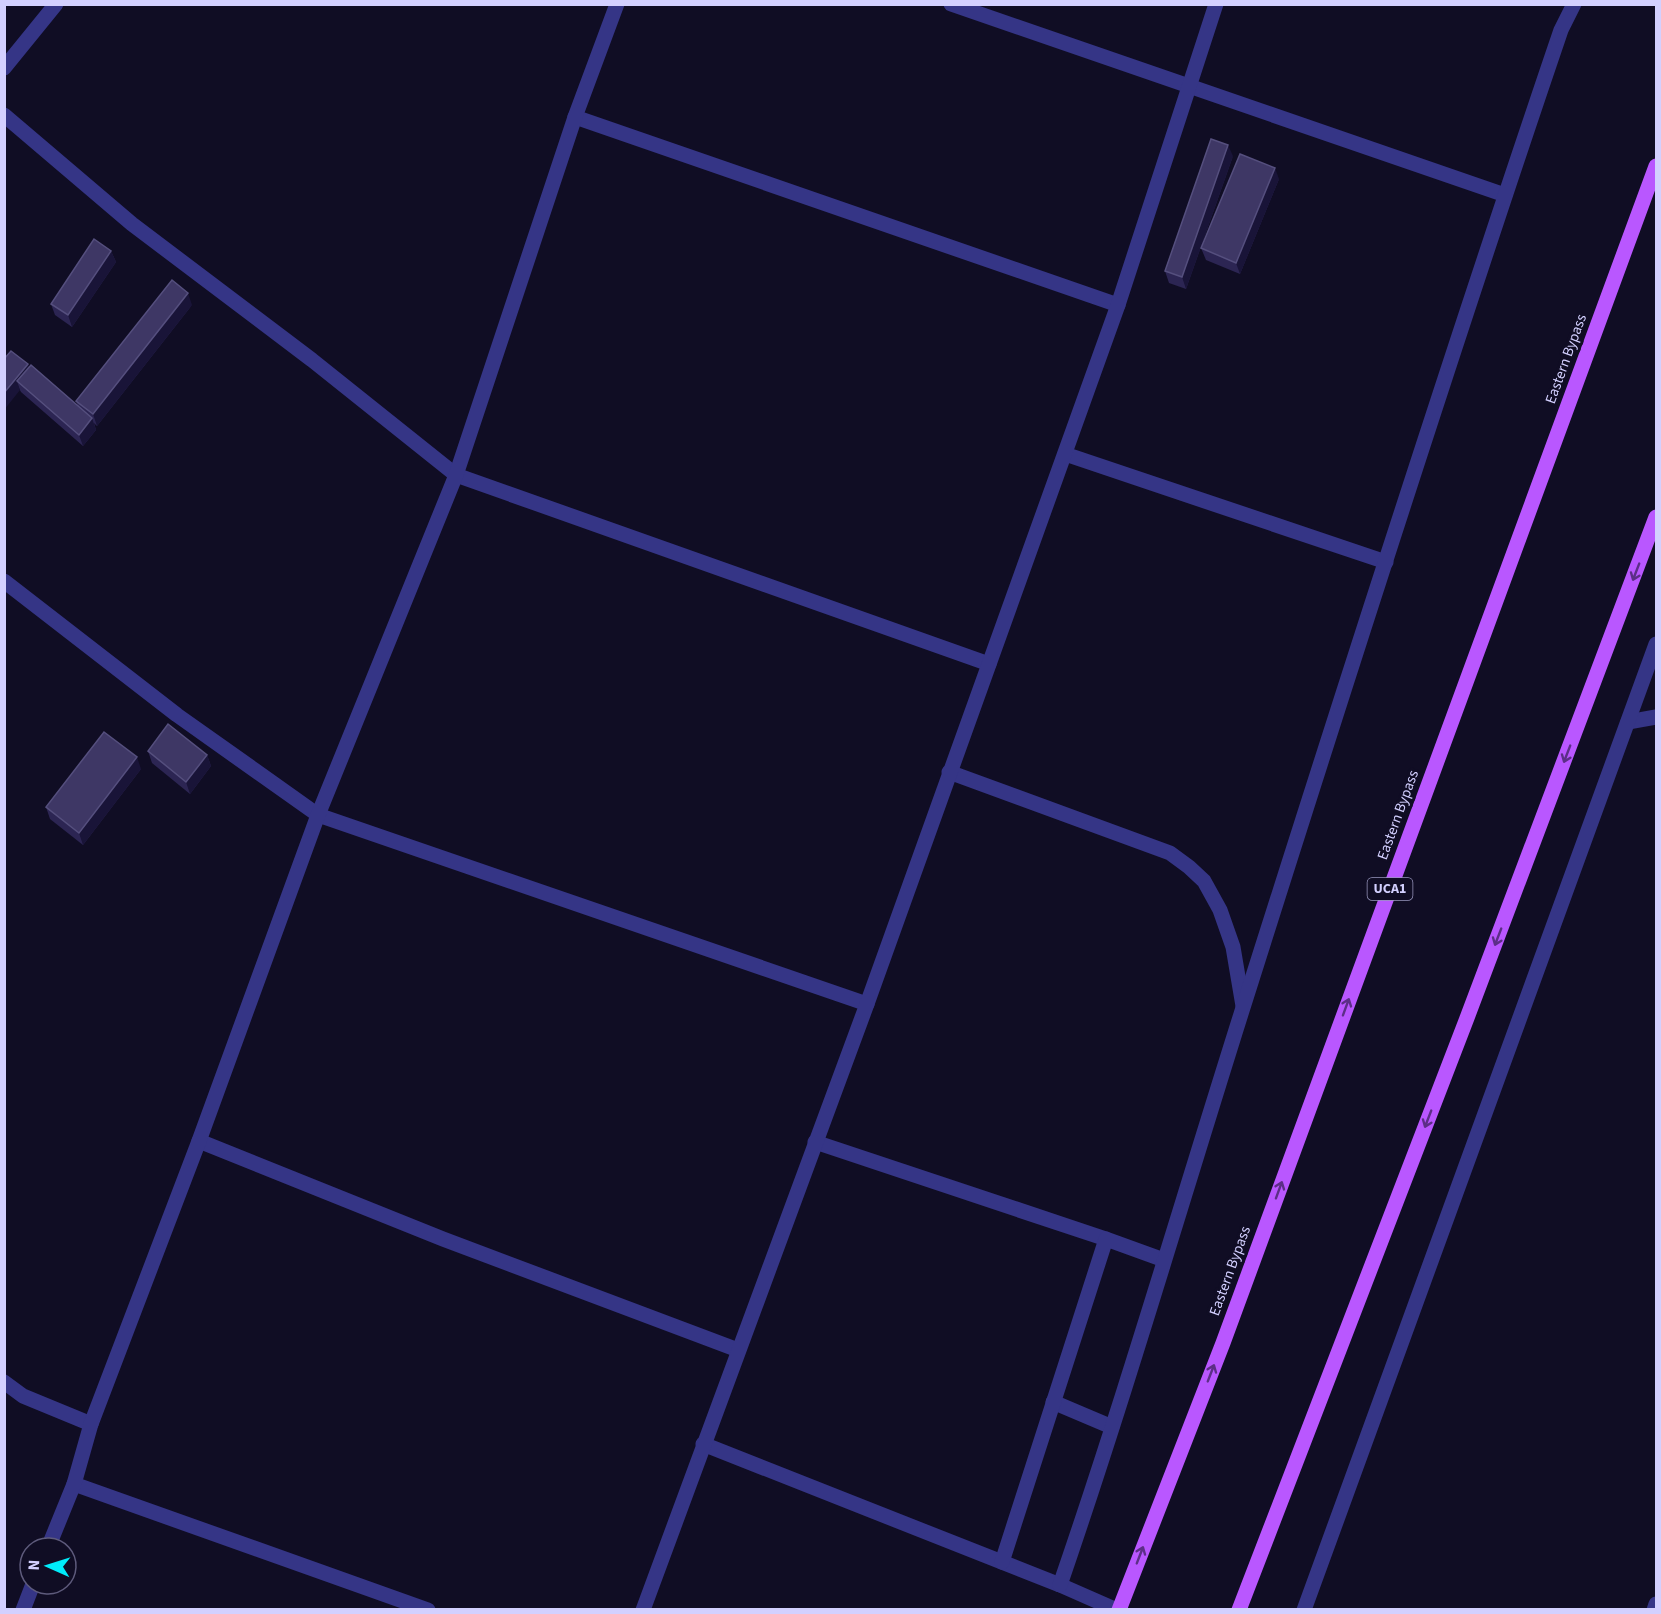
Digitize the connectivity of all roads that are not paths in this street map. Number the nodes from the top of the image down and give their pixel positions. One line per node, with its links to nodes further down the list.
1 (56, 4): 6 (street)
2 (617, 4): 9 (street)
3 (951, 4): 7 (street)
4 (1216, 4): 7 (street)
5 (1573, 5): 11 (street)
6 (6, 64)
7 (1189, 86): 11 (street); 12 (street)
8 (4, 115): 14 (street)
9 (575, 117): 12 (street); 14 (street)
10 (1656, 166): 43 (main road, Eastern Bypass / UCA1, one-way to 10)
11 (1505, 195): 16 (street)
12 (1118, 305): 13 (street)
13 (1065, 454): 16 (street); 19 (street)
14 (456, 475): 19 (street); 23 (street)
15 (1656, 517): 44 (main road, one-way to 44)
16 (1386, 562): 25 (street)
17 (4, 580): 23 (street)
18 (1656, 644): 21 (street)
19 (989, 664): 22 (street)
20 (1656, 717): 21 (street)
21 (1628, 722): 45 (street)
22 (949, 772): 24 (street); 25 (street)
23 (318, 815): 24 (street); 26 (street)
24 (867, 1004): 27 (street)
25 (1243, 1007): 29 (street)
26 (199, 1141): 30 (street); 33 (street)
27 (815, 1142): 28 (street); 30 (street)
28 (1106, 1239): 29 (street); 32 (street)
29 (1164, 1260): 34 (street)
30 (738, 1350): 35 (street)
31 (4, 1382): 33 (street)
32 (1053, 1402): 34 (street); 38 (street)
33 (91, 1424): 36 (street)
34 (1112, 1427): 39 (street)
35 (704, 1444): 38 (street); 42 (street)
36 (74, 1484): 37 (street); 41 (street)
37 (53, 1536)
38 (1002, 1562): 39 (street)
39 (1060, 1585): 43 (street)
40 (1656, 1604): 46 (street)
41 (428, 1610)
42 (643, 1610)
43 (1118, 1610)
44 (1239, 1610)
45 (1304, 1610)
46 (1654, 1610)

